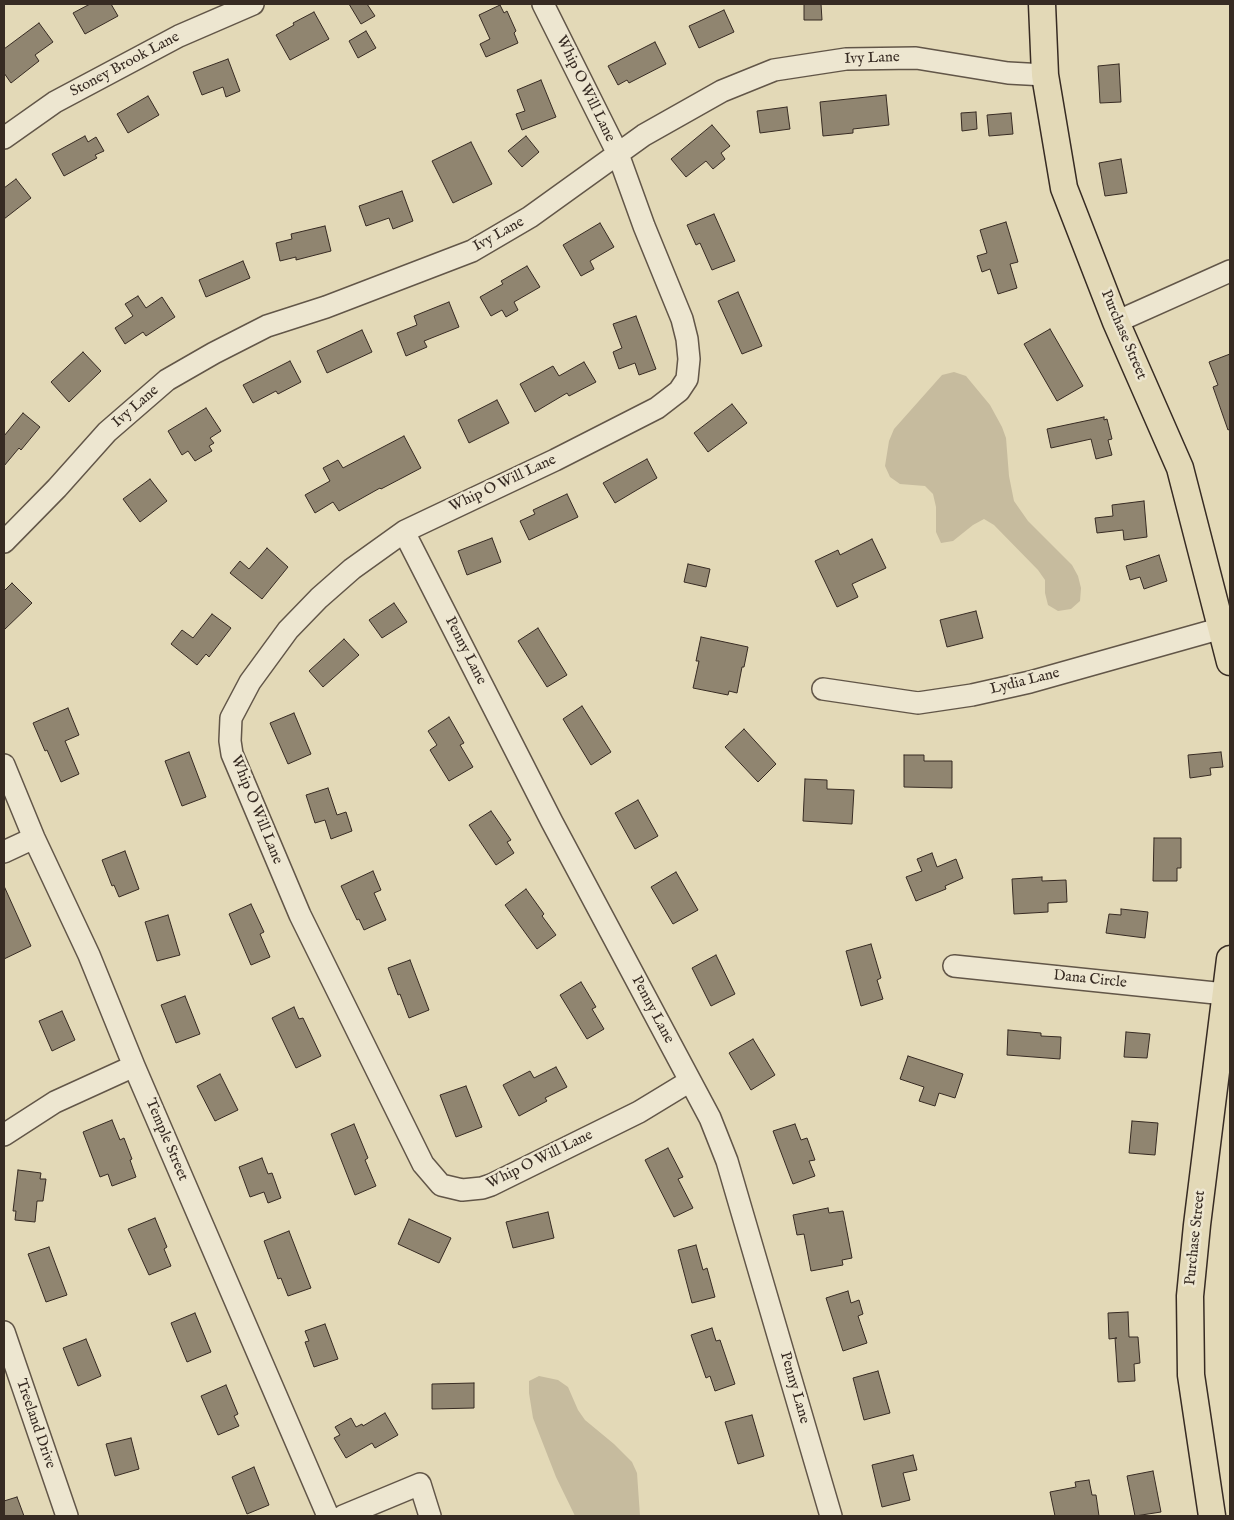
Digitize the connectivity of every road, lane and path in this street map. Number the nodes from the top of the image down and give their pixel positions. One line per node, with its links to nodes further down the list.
1 (253, 4): 5 (street, Stoney Brook Lane)
2 (543, 4): 6 (street, Whip O Will Lane)
3 (1042, 4): 4 (main road, Purchase Street)
4 (1045, 75): 6 (street, Ivy Lane); 8 (main road, Purchase Street)
5 (4, 138)
6 (618, 154): 9 (street, Whip O Will Lane); 10 (street, Ivy Lane)
7 (1230, 270): 8 (street)
8 (1116, 322): 11 (main road, Purchase Street)
9 (404, 532): 21 (street, Penny Lane); 21 (street, Whip O Will Lane)
10 (4, 542)
11 (1222, 628): 12 (main road, Purchase Street); 13 (street, Lydia Lane)
12 (1230, 662)
13 (824, 689)
14 (4, 765): 15 (street, Temple Street)
15 (34, 838): 16 (street); 20 (street, Temple Street)
16 (4, 852)
17 (1230, 959): 19 (main road, Purchase Street)
18 (954, 966): 19 (street, Dana Circle)
19 (1226, 994): 29 (main road, Purchase Street)
20 (134, 1066): 22 (street); 25 (street, Temple Street)
21 (690, 1081): 28 (street, Penny Lane)
22 (4, 1135)
23 (4, 1332): 24 (street, Treeland Drive)
24 (67, 1516)
25 (328, 1516)
26 (343, 1516): 27 (street)
27 (430, 1516)
28 (831, 1516)
29 (1212, 1516)

